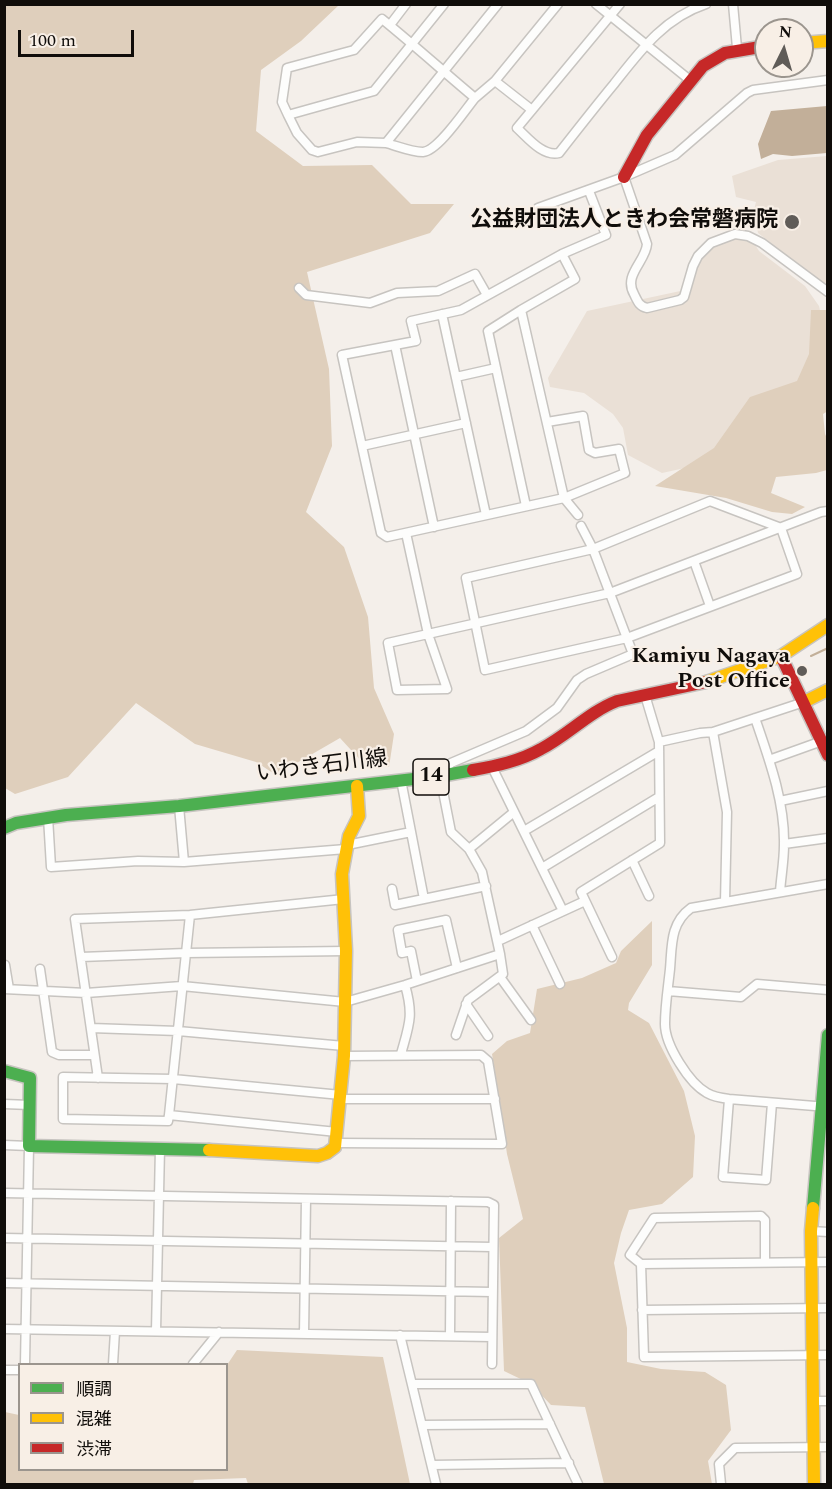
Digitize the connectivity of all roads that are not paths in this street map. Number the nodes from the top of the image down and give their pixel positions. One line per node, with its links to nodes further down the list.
1 (406, 4): 10 (street)
2 (444, 4): 11 (street)
3 (498, 4): 15 (street)
4 (558, 4): 17 (street)
5 (596, 4): 9 (street)
6 (620, 4): 9 (street)
7 (706, 4): 12 (street)
8 (733, 4): 14 (street)
9 (610, 16): 12 (street); 20 (street)
10 (390, 25): 11 (street); 21 (street)
11 (412, 44): 15 (street); 21 (street)
12 (645, 45): 18 (street); 20 (street)
13 (754, 47): 14 (street)
14 (737, 48): 18 (street)
15 (444, 71): 19 (street); 22 (street)
16 (828, 80): 23 (street)
17 (495, 81): 19 (street); 20 (street)
18 (691, 81): 23 (street)
19 (475, 98): 22 (street)
20 (532, 110)
21 (288, 115): 22 (street)
22 (386, 143)
23 (624, 177): 24 (street); 28 (street)
24 (589, 191): 25 (street); 26 (street)
25 (538, 208)
26 (562, 254): 29 (street); 30 (street)
27 (299, 288): 29 (street)
28 (828, 292)
29 (487, 295): 31 (street)
30 (521, 310): 33 (street); 35 (street)
31 (442, 314): 32 (street); 34 (street)
32 (395, 345): 37 (street); 38 (street)
33 (496, 368): 34 (street); 40 (street)
34 (456, 377): 36 (street)
35 (547, 422): 39 (street); 39 (street)
36 (466, 423): 37 (street); 42 (street)
37 (414, 434): 38 (street); 45 (street)
38 (362, 446): 47 (street)
39 (564, 498): 40 (street); 43 (street)
40 (526, 506): 42 (street)
41 (828, 511): 46 (street)
42 (486, 515): 45 (street)
43 (578, 515)
44 (581, 526): 48 (street)
45 (434, 527): 47 (street)
46 (781, 528): 48 (street); 49 (street); 51 (street)
47 (406, 533): 54 (street)
48 (593, 549): 50 (street); 52 (street)
49 (693, 561): 50 (street); 51 (street)
50 (610, 593): 52 (street); 55 (street)
51 (710, 606): 55 (street)
52 (475, 623): 54 (street); 55 (street)
53 (828, 625): 56 (street, いわき石川線 / 14)
54 (428, 634): 54 (street)
55 (627, 638): 66 (street)
56 (781, 656): 58 (street, いわき石川線 / 14); 59 (street)
57 (828, 690): 59 (street)
58 (645, 695): 63 (street); 65 (street, いわき石川線 / 14)
59 (804, 702): 60 (street); 62 (street)
60 (754, 718): 61 (street); 64 (street)
61 (713, 732): 63 (street); 93 (street)
62 (825, 746): 64 (street)
63 (659, 747): 70 (street); 76 (street)
64 (769, 760): 71 (street)
65 (492, 767): 66 (street, いわき石川線 / 14); 73 (street)
66 (440, 776): 67 (street, いわき石川線 / 14); 81 (street)
67 (401, 780): 68 (street, いわき石川線 / 14); 77 (street)
68 (357, 786): 72 (street, いわき石川線 / 14); 80 (street)
69 (828, 791): 71 (street)
70 (659, 797): 82 (street); 84 (street)
71 (780, 801): 79 (street)
72 (179, 806): 74 (street, いわき石川線 / 14); 83 (street)
73 (514, 812): 76 (street); 81 (street)
74 (48, 817): 75 (street, いわき石川線 / 14); 83 (street)
75 (4, 828)
76 (524, 831): 84 (street)
77 (411, 832): 80 (street); 91 (street)
78 (828, 838): 79 (street)
79 (784, 844): 88 (street)
80 (346, 847): 83 (street); 90 (street)
81 (469, 849): 86 (street)
82 (632, 860): 89 (street); 92 (street)
83 (184, 862)
84 (542, 868): 94 (street)
85 (828, 884): 88 (street)
86 (486, 886): 91 (street); 97 (street)
87 (392, 889): 91 (street)
88 (780, 892): 93 (street)
89 (649, 896)
90 (344, 898): 95 (street); 98 (street)
91 (424, 899)
92 (585, 900): 94 (street); 102 (street)
93 (725, 902): 114 (street)
94 (563, 911): 96 (street)
95 (189, 915): 99 (street); 101 (street)
96 (532, 925): 97 (street); 108 (street)
97 (498, 941): 100 (street)
98 (346, 951): 99 (street); 116 (street)
99 (186, 953): 101 (street); 110 (street)
100 (500, 954): 104 (street); 106 (street)
101 (81, 957): 115 (street)
102 (612, 957)
103 (5, 965): 111 (street)
104 (457, 968): 107 (street); 107 (street)
105 (40, 969): 112 (street)
106 (500, 977): 117 (street); 118 (street)
107 (417, 981): 109 (street)
108 (560, 984)
109 (405, 985): 116 (street); 125 (street)
110 (182, 986): 115 (street); 116 (street); 120 (street)
111 (7, 989): 112 (street)
112 (43, 990): 115 (street); 126 (street)
113 (828, 990): 114 (street)
114 (668, 991): 132 (street)
115 (86, 993): 119 (street)
116 (345, 1002): 124 (street)
117 (466, 1004): 121 (street); 123 (street)
118 (531, 1020)
119 (91, 1028): 120 (street); 126 (street)
120 (177, 1031): 124 (street); 129 (street)
121 (456, 1035)
122 (828, 1035): 136 (street)
123 (488, 1036)
124 (344, 1051): 125 (street); 130 (street)
125 (401, 1054): 131 (street)
126 (94, 1055): 128 (street)
127 (4, 1071): 135 (street)
128 (98, 1078): 129 (street); 137 (street)
129 (173, 1079): 130 (street); 137 (street)
130 (341, 1097): 131 (street); 138 (street)
131 (495, 1099): 138 (street)
132 (729, 1099): 133 (street); 133 (street)
133 (772, 1103): 136 (street)
134 (4, 1104): 135 (street)
135 (30, 1105): 140 (street)
136 (824, 1107): 147 (street)
137 (169, 1115): 138 (street)
138 (337, 1137): 141 (street)
139 (4, 1145): 140 (street)
140 (29, 1146): 141 (street); 143 (street)
141 (160, 1148): 144 (street)
142 (4, 1193): 143 (street)
143 (28, 1193): 144 (street); 150 (street)
144 (159, 1196): 145 (street); 151 (street)
145 (306, 1199): 146 (street); 152 (street)
146 (451, 1202): 153 (street); 154 (street)
147 (811, 1231): 148 (street); 156 (street)
148 (828, 1232)
149 (4, 1238): 150 (street)
150 (27, 1238): 151 (street); 160 (street)
151 (158, 1241): 152 (street); 161 (street)
152 (305, 1244): 153 (street); 162 (street)
153 (451, 1246): 154 (street); 163 (street)
154 (492, 1247): 164 (street)
155 (765, 1262): 156 (street); 158 (street); 158 (street)
156 (810, 1262): 157 (street); 166 (street)
157 (828, 1262)
158 (641, 1264): 167 (street)
159 (4, 1283): 160 (street)
160 (27, 1283): 161 (street); 169 (street)
161 (157, 1286): 162 (street); 171 (street)
162 (305, 1288): 163 (street); 173 (street)
163 (451, 1291): 164 (street); 175 (street)
164 (492, 1292): 176 (street)
165 (828, 1308): 166 (street)
166 (811, 1309): 167 (street); 177 (street)
167 (642, 1310): 177 (street)
168 (4, 1329): 169 (street)
169 (26, 1329): 170 (street); 179 (street)
170 (115, 1331): 171 (street); 180 (street)
171 (156, 1331): 172 (street)
172 (219, 1332): 173 (street); 181 (street)
173 (304, 1334): 174 (street)
174 (400, 1335): 175 (street); 183 (street)
175 (450, 1336): 176 (street)
176 (492, 1337): 182 (street)
177 (812, 1355): 178 (street); 184 (street)
178 (828, 1355)
179 (25, 1363)
180 (114, 1363)
181 (195, 1363)
182 (492, 1364)
183 (412, 1384): 186 (street); 187 (street)
184 (812, 1401): 185 (street); 188 (street)
185 (828, 1401)
186 (550, 1424): 187 (street); 190 (street)
187 (423, 1425): 191 (street)
188 (813, 1447): 189 (street); 194 (street); 195 (street)
189 (828, 1447)
190 (570, 1463): 191 (street); 193 (street)
191 (432, 1465): 192 (street)
192 (436, 1485)
193 (578, 1485)
194 (721, 1485)
195 (813, 1485)

